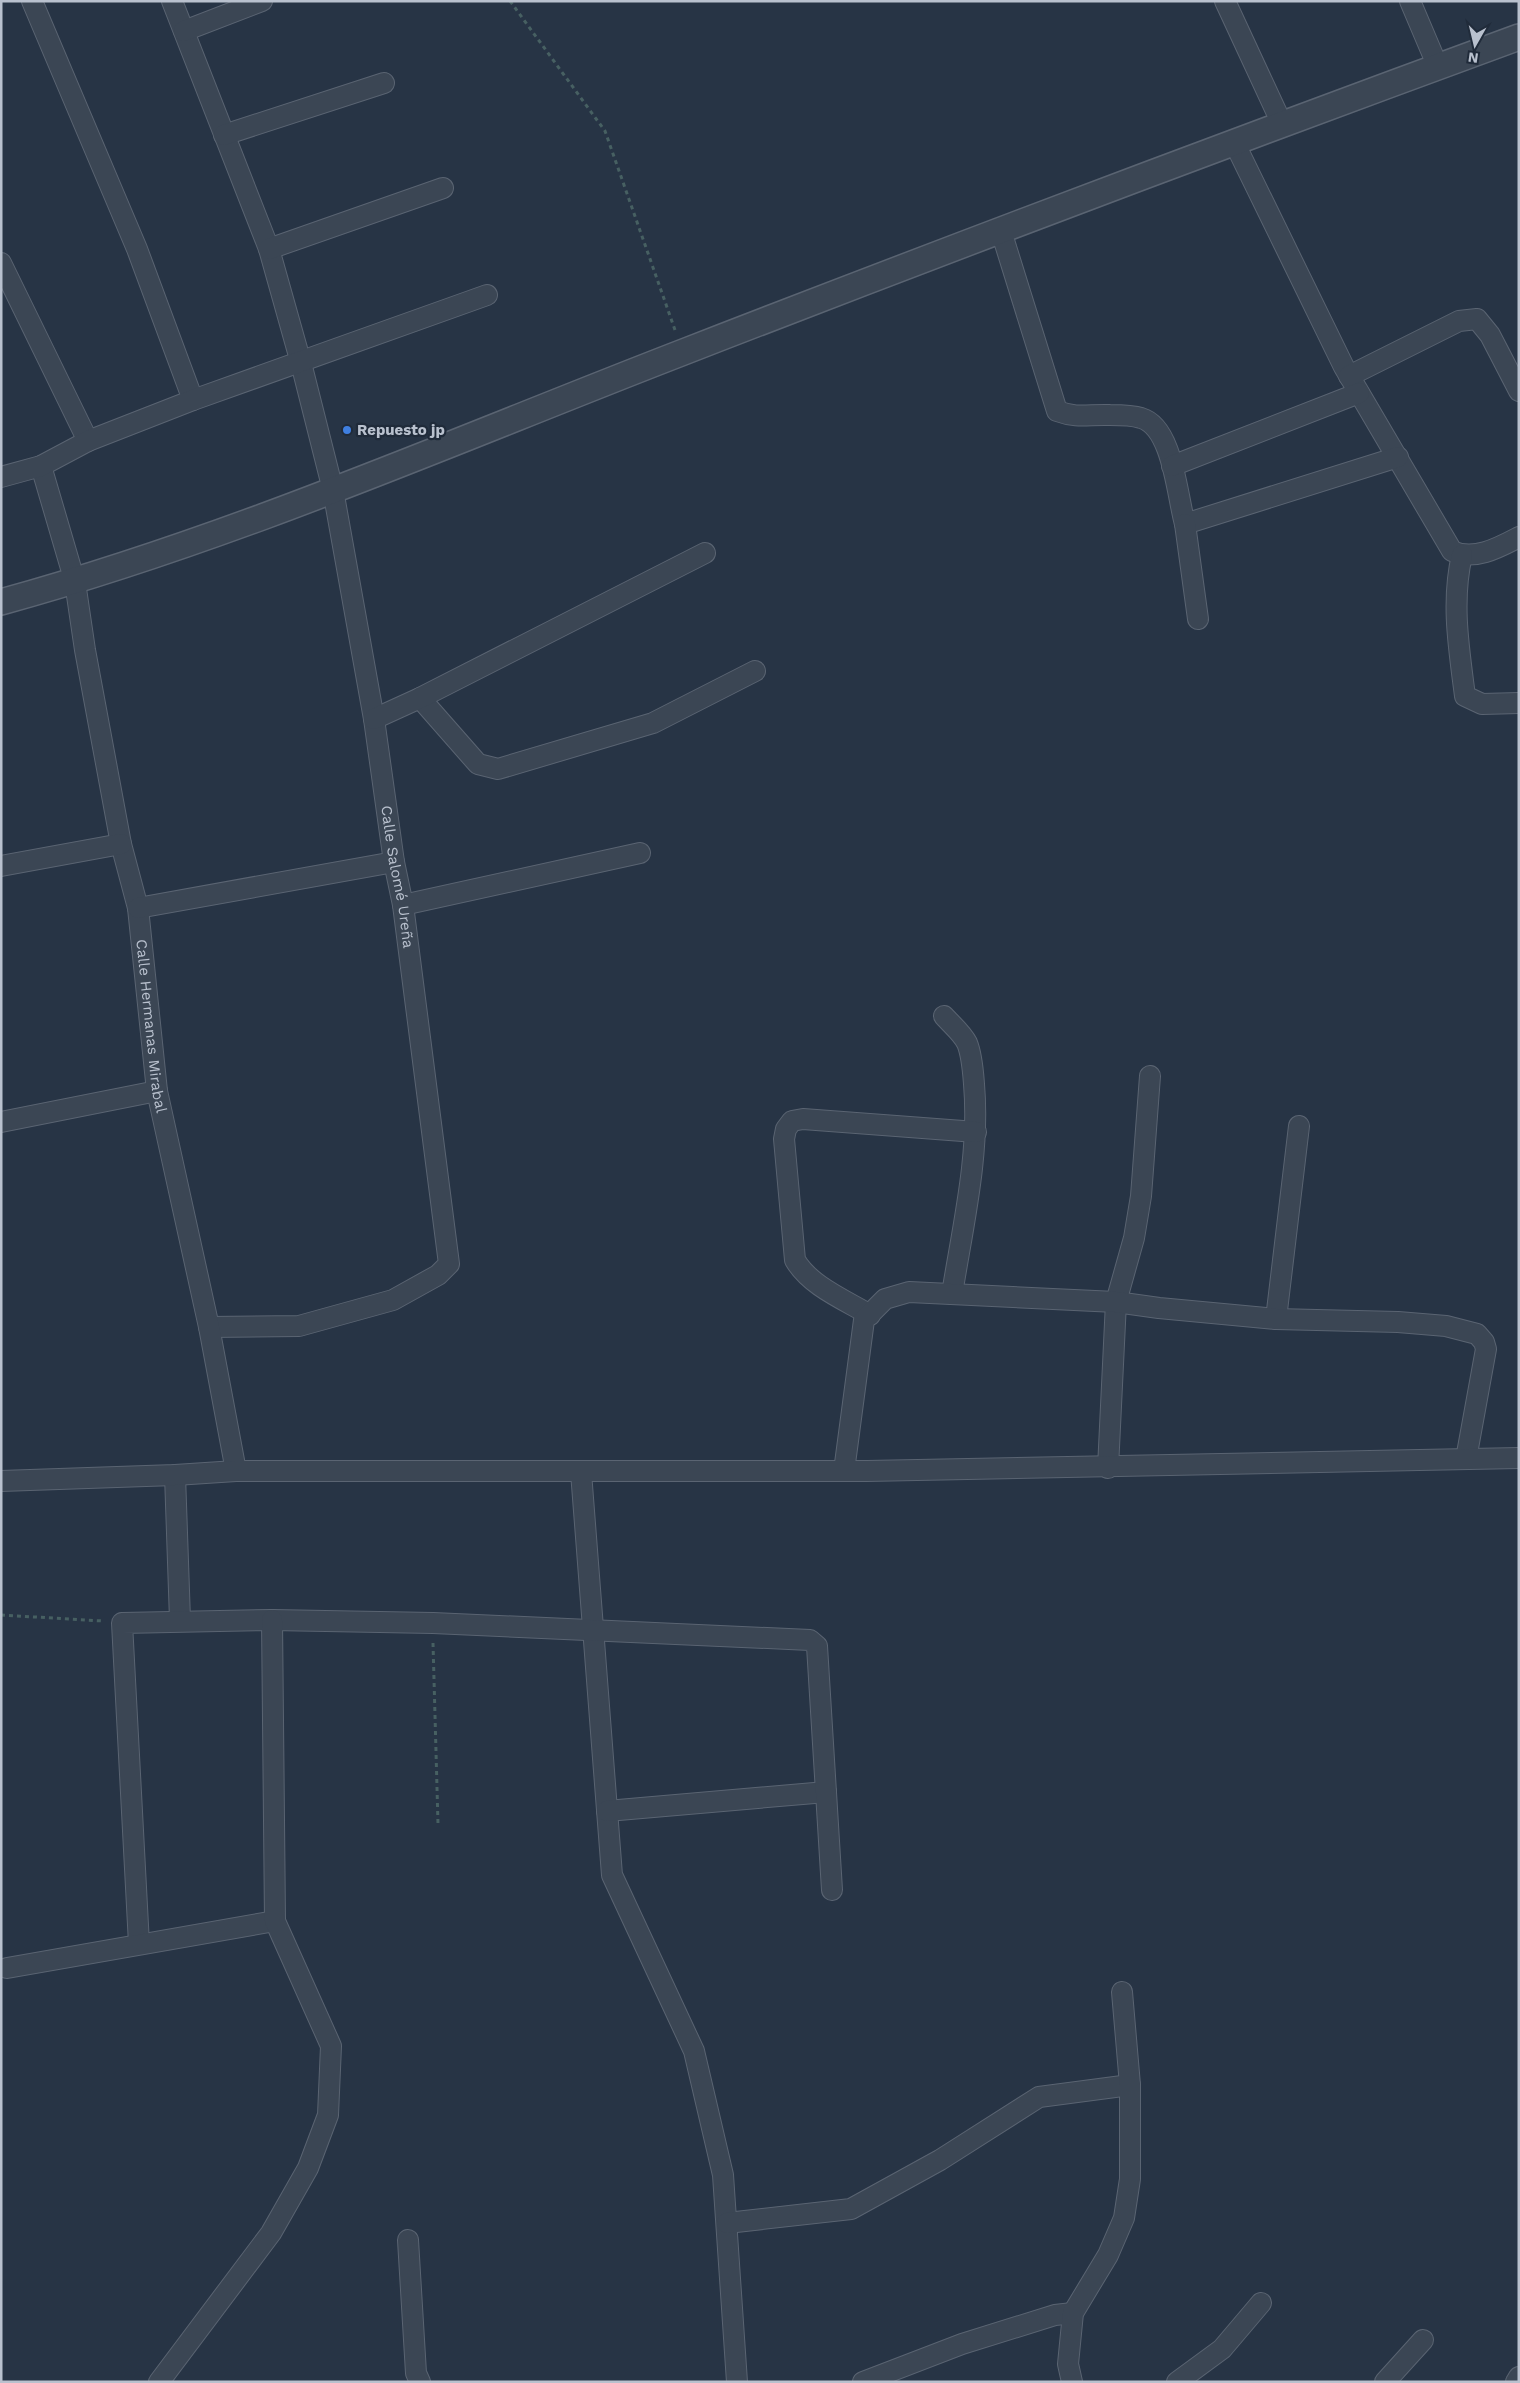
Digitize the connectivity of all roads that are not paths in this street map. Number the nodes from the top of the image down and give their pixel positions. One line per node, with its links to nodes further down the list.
1 (32, 1): 21 (street)
2 (172, 1): 6 (street, Calle Salomé Ureña)
3 (262, 1): 6 (street)
4 (1225, 1): 10 (street)
5 (1410, 1): 8 (street)
6 (184, 31): 11 (street, Calle Salomé Ureña)
7 (1519, 37): 8 (street)
8 (1438, 67): 10 (street)
9 (384, 83): 11 (street)
10 (1282, 124): 12 (street)
11 (224, 135): 15 (street, Calle Salomé Ureña)
12 (1234, 142): 14 (street); 19 (street)
13 (443, 188): 15 (street)
14 (1001, 231): 25 (street); 27 (street)
15 (269, 249): 18 (street, Calle Salomé Ureña)
16 (1, 264): 22 (street)
17 (487, 295): 18 (street)
18 (301, 363): 21 (street); 27 (street, Calle Salomé Ureña)
19 (1354, 384): 20 (street); 23 (street); 25 (street)
20 (1519, 391)
21 (193, 400): 22 (street)
22 (88, 441): 24 (street)
23 (1398, 457): 28 (street); 31 (street)
24 (41, 466): 26 (street); 32 (street, Calle Hermanas Mirabal)
25 (1172, 466): 28 (street)
26 (1, 477)
27 (333, 490): 32 (street); 38 (street, Calle Salomé Ureña)
28 (1185, 524): 34 (street)
29 (1519, 537): 31 (street)
30 (705, 553): 36 (street)
31 (1462, 555): 37 (street)
32 (75, 582): 33 (street); 39 (street, Calle Hermanas Mirabal)
33 (1, 602)
34 (1198, 619)
35 (756, 671): 36 (street)
36 (420, 698): 38 (street)
37 (1519, 703)
38 (374, 719): 41 (street, Calle Salomé Ureña)
39 (121, 844): 42 (street); 44 (street, Calle Hermanas Mirabal)
40 (640, 853): 43 (street)
41 (394, 862): 43 (street, Calle Salomé Ureña); 44 (street)
42 (1, 866)
43 (404, 905): 55 (street, Calle Salomé Ureña)
44 (138, 908): 47 (street, Calle Hermanas Mirabal)
45 (944, 1016): 50 (street)
46 (1150, 1076): 52 (street)
47 (157, 1091): 48 (street); 55 (street, Calle Hermanas Mirabal)
48 (1, 1122)
49 (1299, 1126): 54 (street)
50 (976, 1132): 51 (street); 53 (street)
51 (952, 1294): 52 (street); 53 (street)
52 (1116, 1302): 54 (street); 58 (street)
53 (870, 1315): 61 (street)
54 (1276, 1319): 57 (street)
55 (209, 1327): 59 (street, Calle Hermanas Mirabal)
56 (1519, 1458): 57 (street)
57 (1466, 1459): 58 (street)
58 (1108, 1468): 61 (street)
59 (236, 1471): 60 (street); 62 (street)
60 (581, 1472): 61 (street); 66 (street)
61 (844, 1472)
62 (175, 1476): 63 (street); 64 (street)
63 (1, 1481)
64 (180, 1620): 65 (street); 71 (street)
65 (272, 1620): 66 (street); 70 (street)
66 (594, 1629): 67 (street); 68 (street)
67 (826, 1792): 68 (street); 69 (street)
68 (607, 1811): 75 (street)
69 (832, 1890)
70 (275, 1921): 71 (street); 81 (street)
71 (139, 1944): 72 (street)
72 (7, 1968)
73 (1122, 1992): 74 (street)
74 (1130, 2085): 75 (street); 78 (street)
75 (727, 2223): 83 (street)
76 (408, 2240): 82 (street)
77 (1261, 2303): 86 (street)
78 (1073, 2313): 84 (street); 85 (street)
79 (1422, 2340): 87 (street)
80 (1519, 2377): 88 (street)
81 (159, 2382)
82 (420, 2382)
83 (737, 2382)
84 (863, 2382)
85 (1072, 2382)
86 (1176, 2382)
87 (1385, 2382)
88 (1516, 2382)

